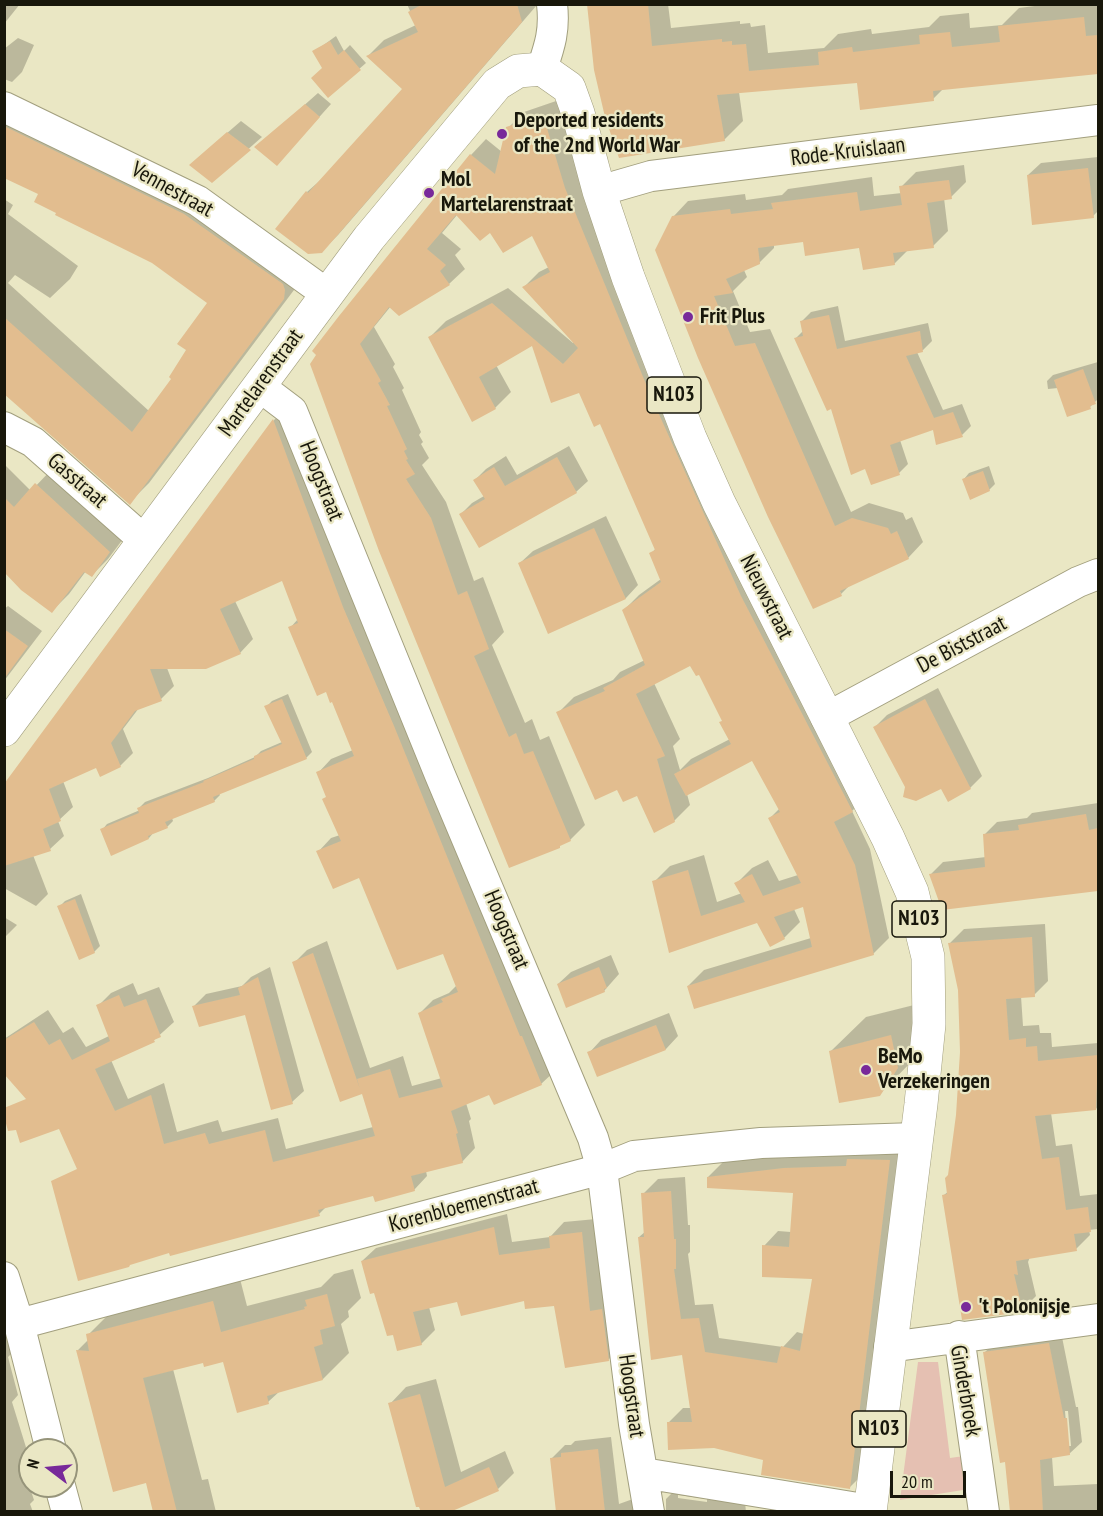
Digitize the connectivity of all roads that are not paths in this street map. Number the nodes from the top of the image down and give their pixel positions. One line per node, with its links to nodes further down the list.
1 (552, 4): 2 (street)
2 (542, 69): 5 (main road, Nieuwstraat / N103); 6 (main road, Martelarenstraat)
3 (4, 107): 6 (street, Vennestraat)
4 (1098, 120): 5 (street, Rode-Kruislaan)
5 (598, 191): 11 (main road, Nieuwstraat / N103)
6 (327, 294): 7 (main road, Martelarenstraat)
7 (259, 386): 9 (main road, Martelarenstraat); 14 (street, Hoogstraat)
8 (4, 427): 9 (street, Gasstraat)
9 (145, 540): 12 (main road, Martelarenstraat)
10 (1098, 574): 11 (street, De Biststraat)
11 (826, 718): 13 (main road, Nieuwstraat / N103)
12 (4, 729)
13 (916, 1138): 14 (street, Korenbloemenstraat); 19 (main road, N103)
14 (602, 1169): 17 (street, Korenbloemenstraat); 21 (street, Hoogstraat)
15 (4, 1277): 17 (street)
16 (1098, 1319): 18 (street)
17 (19, 1324): 20 (street)
18 (959, 1336): 19 (street, Ginderbroek); 24 (street, Ginderbroek)
19 (889, 1347): 22 (main road, N103)
20 (48, 1438)
21 (643, 1473): 22 (street); 23 (street, Hoogstraat)
22 (870, 1511)
23 (650, 1512)
24 (984, 1512)

